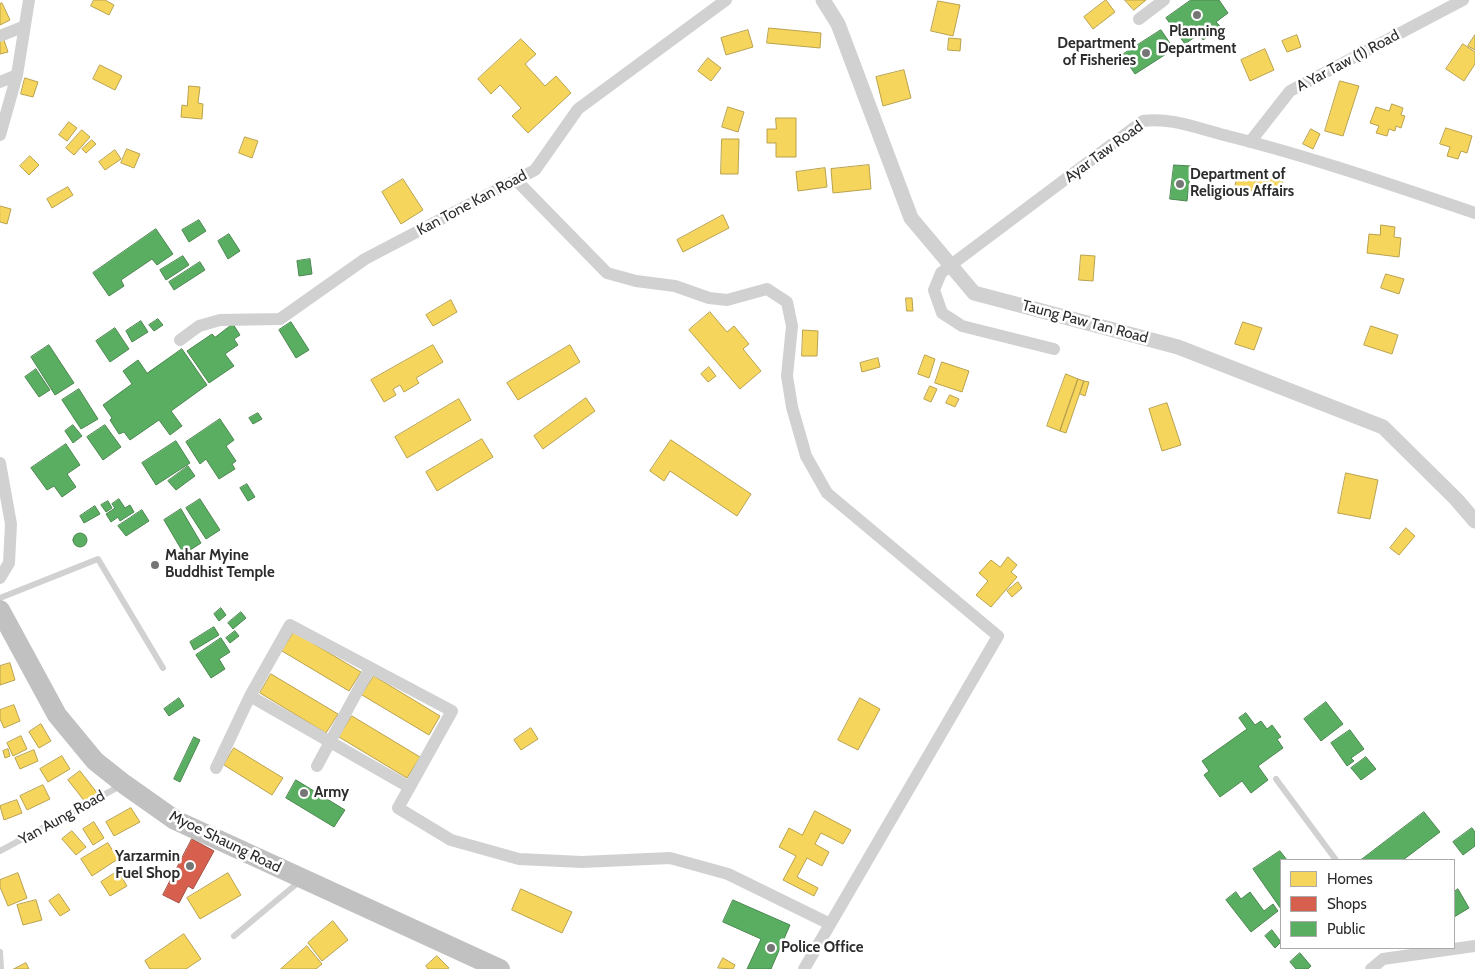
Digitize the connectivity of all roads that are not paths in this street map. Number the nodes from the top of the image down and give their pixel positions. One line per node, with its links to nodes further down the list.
1 (29, 0): 7 (street)
2 (726, 0): 13 (street, Kan Tone Kan Road)
3 (823, 0): 15 (street, Taung Paw Tan Road)
4 (1164, 0): 6 (street)
5 (1463, 0): 12 (street, A Yar Taw (1) Road)
6 (1139, 19)
7 (25, 26): 8 (street); 9 (street)
8 (0, 36)
9 (17, 75): 10 (street); 11 (street)
10 (0, 82)
11 (0, 132)
12 (1250, 142): 14 (street, Ayar Taw Road); 15 (street, Ayar Taw Road)
13 (516, 180): 16 (street, Kan Tone Kan Road); 35 (street)
14 (1475, 213)
15 (951, 265): 17 (street, Ayar Taw Road); 19 (street, Taung Paw Tan Road)
16 (180, 340)
17 (1054, 349)
18 (0, 464): 20 (street)
19 (1475, 522)
20 (0, 578)
21 (0, 598): 23 (lane)
22 (0, 610): 30 (highway, Myoe Shaung Road)
23 (163, 668)
24 (370, 668): 25 (street); 26 (street); 31 (street)
25 (250, 696): 26 (street); 28 (street)
26 (330, 742): 27 (street); 31 (street)
27 (317, 766)
28 (216, 768)
29 (1276, 779): 33 (lane)
30 (124, 784): 32 (lane, Yan Aung Road); 34 (highway, Myoe Shaung Road)
31 (409, 787): 35 (street)
32 (0, 851)
33 (1335, 859)
34 (302, 879): 36 (lane); 43 (highway, Myoe Shaung Road)
35 (830, 924): 44 (street)
36 (234, 936)
37 (1475, 946): 38 (street)
38 (1455, 948)
39 (1440, 949): 41 (street)
40 (0, 952): 42 (lane)
41 (1404, 952): 45 (street)
42 (1, 969)
43 (500, 969)
44 (804, 969)
45 (1371, 969)

